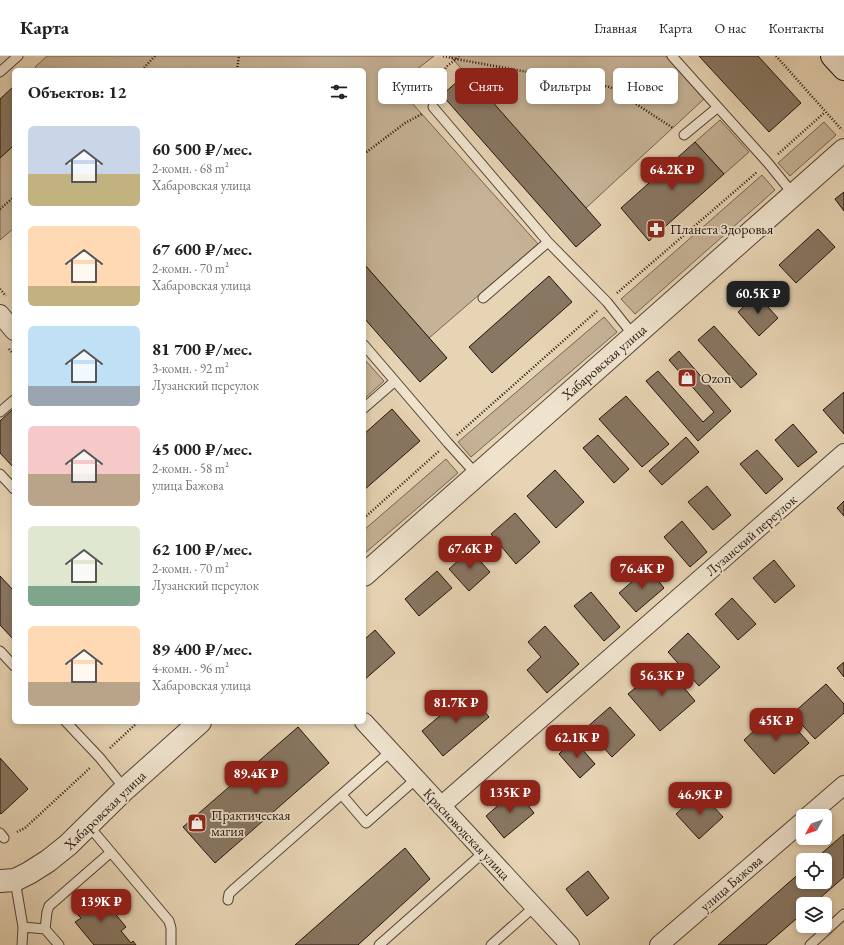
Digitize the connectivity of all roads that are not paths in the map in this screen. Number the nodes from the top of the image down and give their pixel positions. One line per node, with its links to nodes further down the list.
1 (18, 56): 5 (lane)
2 (672, 56): 6 (lane)
3 (832, 56): 4 (street)
4 (844, 69)
5 (0, 72)
6 (718, 107): 8 (lane); 10 (lane)
7 (433, 108): 11 (lane)
8 (684, 135)
9 (844, 150): 10 (street, Хабаровская улица)
10 (794, 194): 15 (street, Хабаровская улица)
11 (548, 242): 12 (lane); 15 (lane)
12 (483, 298)
13 (0, 314): 14 (street)
14 (12, 329)
15 (634, 336): 23 (street, Хабаровская улица)
16 (366, 348): 17 (lane)
17 (395, 381): 19 (lane); 23 (lane)
18 (12, 402): 20 (lane)
19 (366, 406)
20 (0, 412)
21 (844, 453): 36 (street, Лузанский переулок)
22 (0, 474): 24 (lane)
23 (477, 475): 25 (street, Хабаровская улица)
24 (12, 487)
25 (366, 573)
26 (0, 651): 27 (lane)
27 (12, 664)
28 (68, 724): 34 (lane)
29 (198, 724): 34 (street, Хабаровская улица)
30 (366, 724): 31 (street, Красноводская улица)
31 (391, 751): 32 (street, Красноводская улица); 35 (lane)
32 (416, 779): 35 (lane); 36 (street, Красноводская улица)
33 (844, 785): 37 (street)
34 (125, 789): 38 (street, Хабаровская улица)
35 (342, 795): 43 (lane)
36 (441, 806): 41 (street, Красноводская улица)
37 (816, 809)
38 (88, 825): 40 (lane); 42 (street, Хабаровская улица)
39 (796, 827): 54 (street, улица Бажова)
40 (111, 852): 47 (lane); 50 (lane)
41 (484, 852): 44 (street, Красноводская улица); 51 (lane)
42 (8, 881): 46 (lane)
43 (228, 900)
44 (534, 908): 52 (lane); 53 (street, Красноводская улица)
45 (844, 914): 55 (lane)
46 (23, 927): 47 (lane); 48 (lane)
47 (45, 929): 49 (lane)
48 (22, 945)
49 (59, 945)
50 (171, 945)
51 (379, 945)
52 (491, 945)
53 (570, 945)
54 (659, 945)
55 (810, 945)

